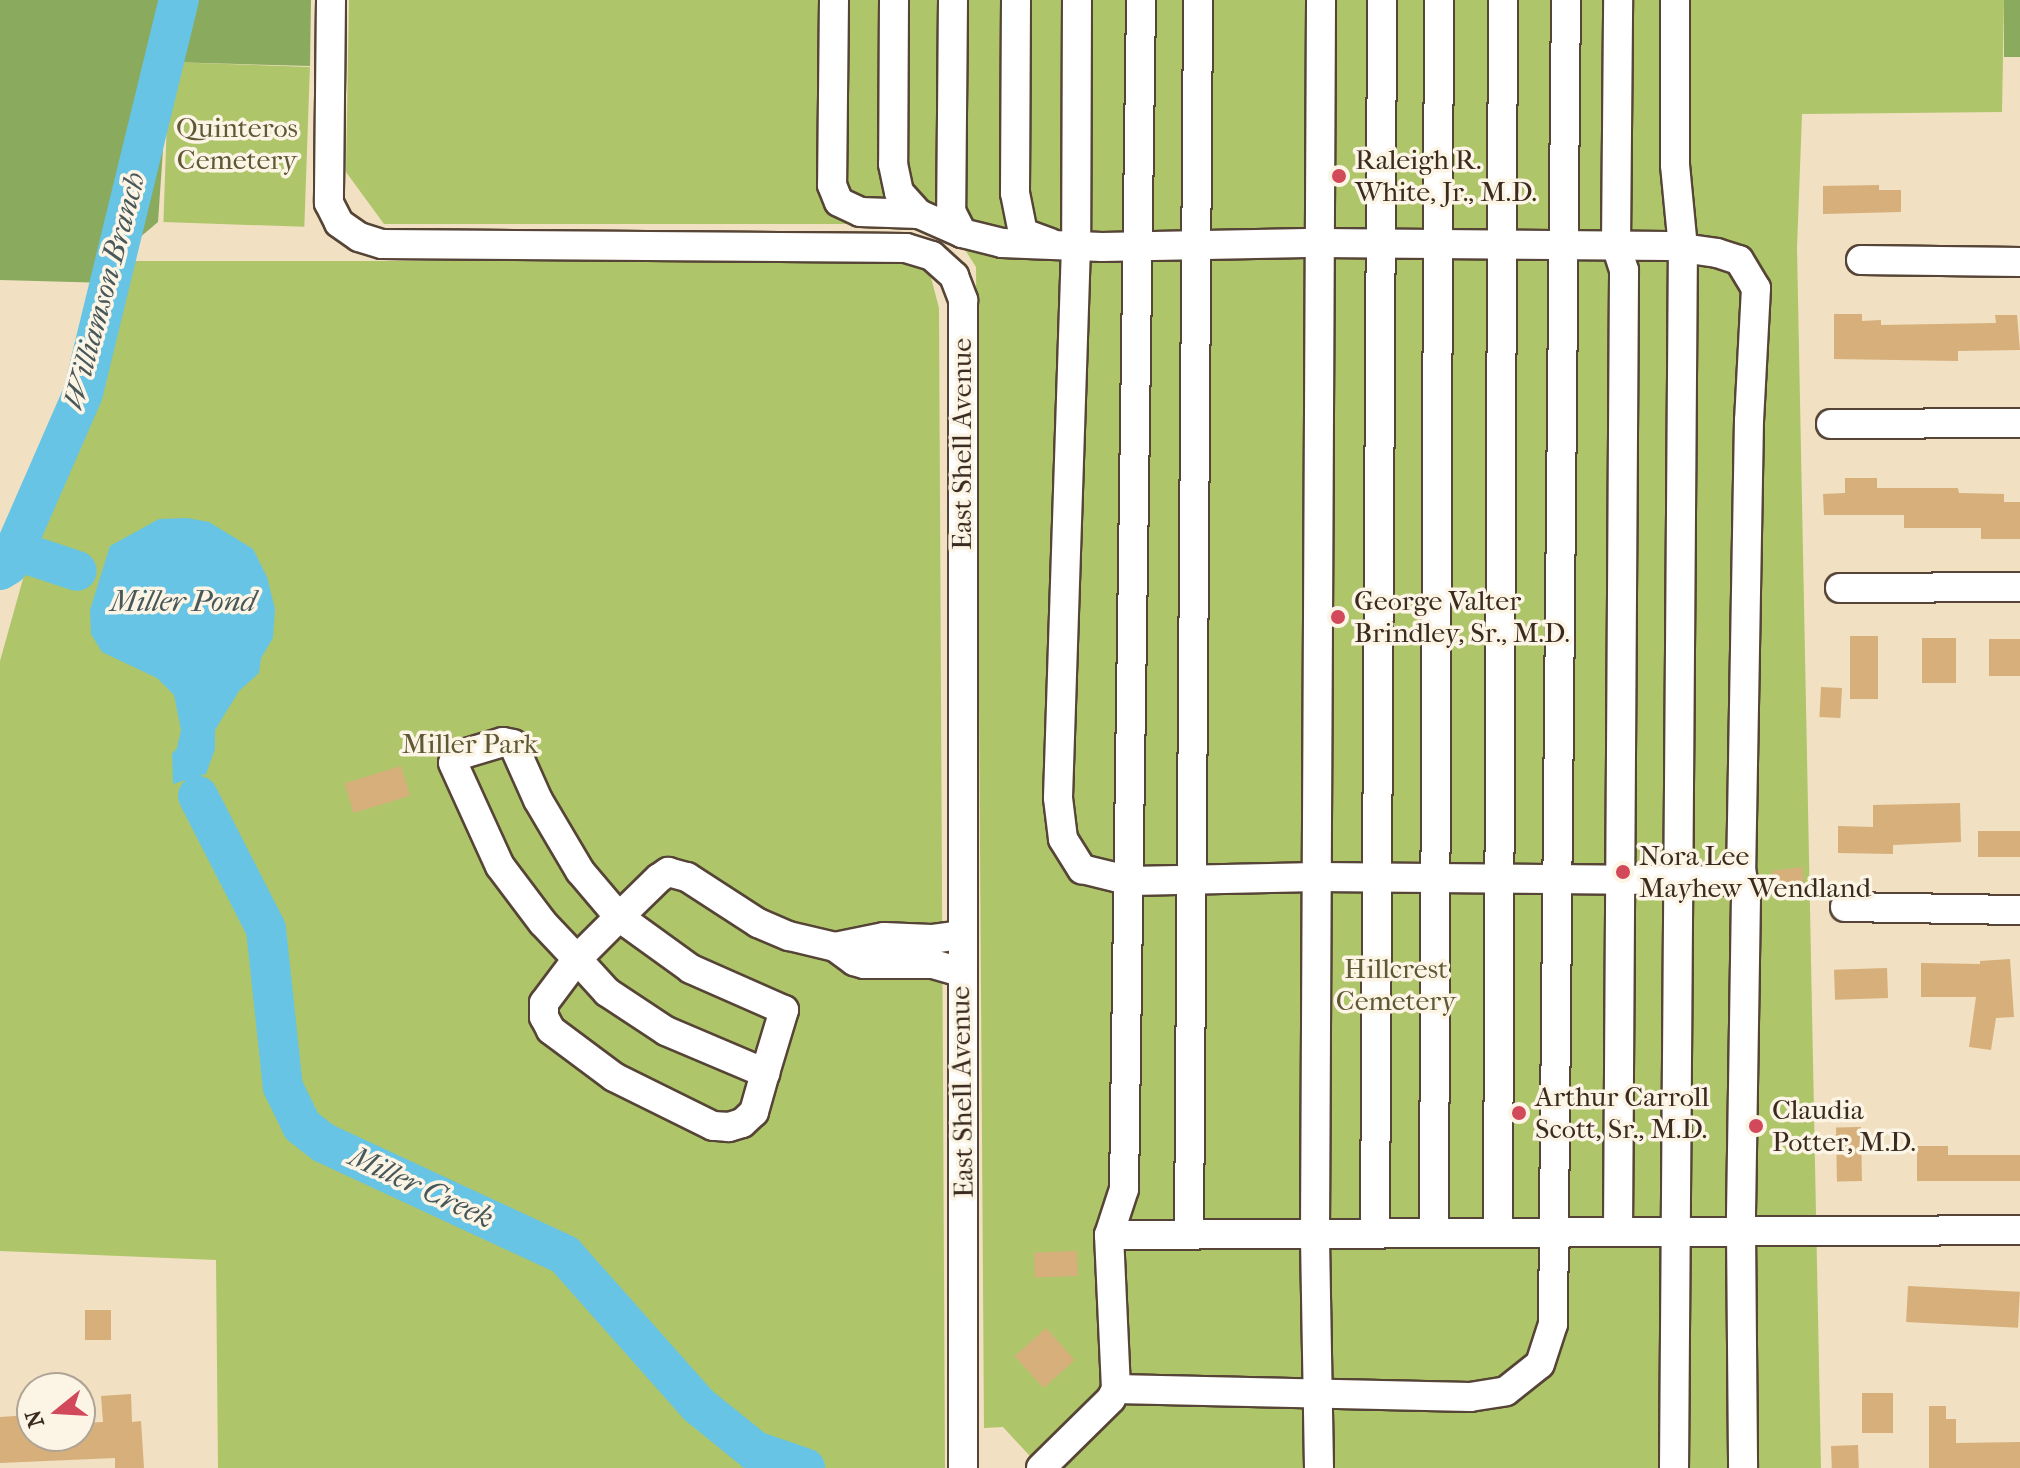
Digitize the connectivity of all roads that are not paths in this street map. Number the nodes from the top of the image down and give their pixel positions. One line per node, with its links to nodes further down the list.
1 (331, 0): 47 (street, East Shell Avenue)
2 (834, 0): 16 (street)
3 (894, 0): 16 (street)
4 (953, 0): 17 (street)
5 (1016, 0): 24 (street)
6 (1077, 0): 24 (street)
7 (1141, 0): 25 (street)
8 (1198, 0): 21 (street)
9 (1321, 0): 18 (street)
10 (1382, 0): 19 (street)
11 (1439, 0): 20 (street)
12 (1503, 0): 22 (street)
13 (1566, 0): 23 (street)
14 (1618, 0): 26 (street)
15 (1675, 0): 27 (street)
16 (919, 214): 17 (street)
17 (962, 233): 24 (street)
18 (1320, 243): 19 (street); 21 (street); 34 (street)
19 (1381, 244): 20 (street); 35 (street)
20 (1438, 244): 22 (street); 36 (street)
21 (1196, 245): 25 (street); 37 (street)
22 (1502, 245): 23 (street); 38 (street)
23 (1564, 245): 26 (street); 39 (street)
24 (1065, 246): 25 (street); 42 (street)
25 (1140, 246): 42 (street)
26 (1616, 246): 27 (street); 40 (street)
27 (1683, 248): 41 (street); 43 (street)
28 (1861, 260): 29 (street)
29 (2020, 262)
30 (2020, 423): 31 (street)
31 (1831, 424)
32 (2020, 587): 33 (street)
33 (1840, 588)
34 (1317, 877): 35 (street); 37 (street); 60 (street)
35 (1377, 878): 36 (street); 54 (street)
36 (1435, 878): 38 (street); 55 (street)
37 (1194, 879): 42 (street); 61 (street)
38 (1499, 879): 39 (street); 56 (street)
39 (1557, 879): 40 (street); 57 (street)
40 (1618, 880): 41 (street); 58 (street)
41 (1678, 880): 43 (street); 59 (street)
42 (1131, 881): 62 (street)
43 (1743, 881): 52 (street)
44 (1845, 907): 45 (street)
45 (2020, 910)
46 (619, 917): 48 (street); 49 (street); 49 (street); 51 (street)
47 (961, 935): 48 (street); 50 (street, East Shell Avenue)
48 (835, 947): 50 (street)
49 (577, 959): 51 (street); 51 (street)
50 (961, 972): 65 (street, East Shell Avenue)
51 (765, 1073)
52 (1741, 1230): 53 (street); 59 (street); 69 (street)
53 (2020, 1230)
54 (1375, 1231): 55 (street); 60 (street)
55 (1434, 1231): 56 (street)
56 (1498, 1231): 57 (street)
57 (1554, 1231): 58 (street); 64 (street)
58 (1618, 1231): 59 (street)
59 (1678, 1231): 68 (street)
60 (1315, 1232): 61 (street); 64 (street)
61 (1189, 1233): 62 (street)
62 (1109, 1235): 63 (street)
63 (1116, 1389): 64 (street); 66 (street)
64 (1318, 1394): 67 (street)
65 (969, 1465)
66 (1041, 1468)
67 (1319, 1468)
68 (1674, 1468)
69 (1743, 1468)

